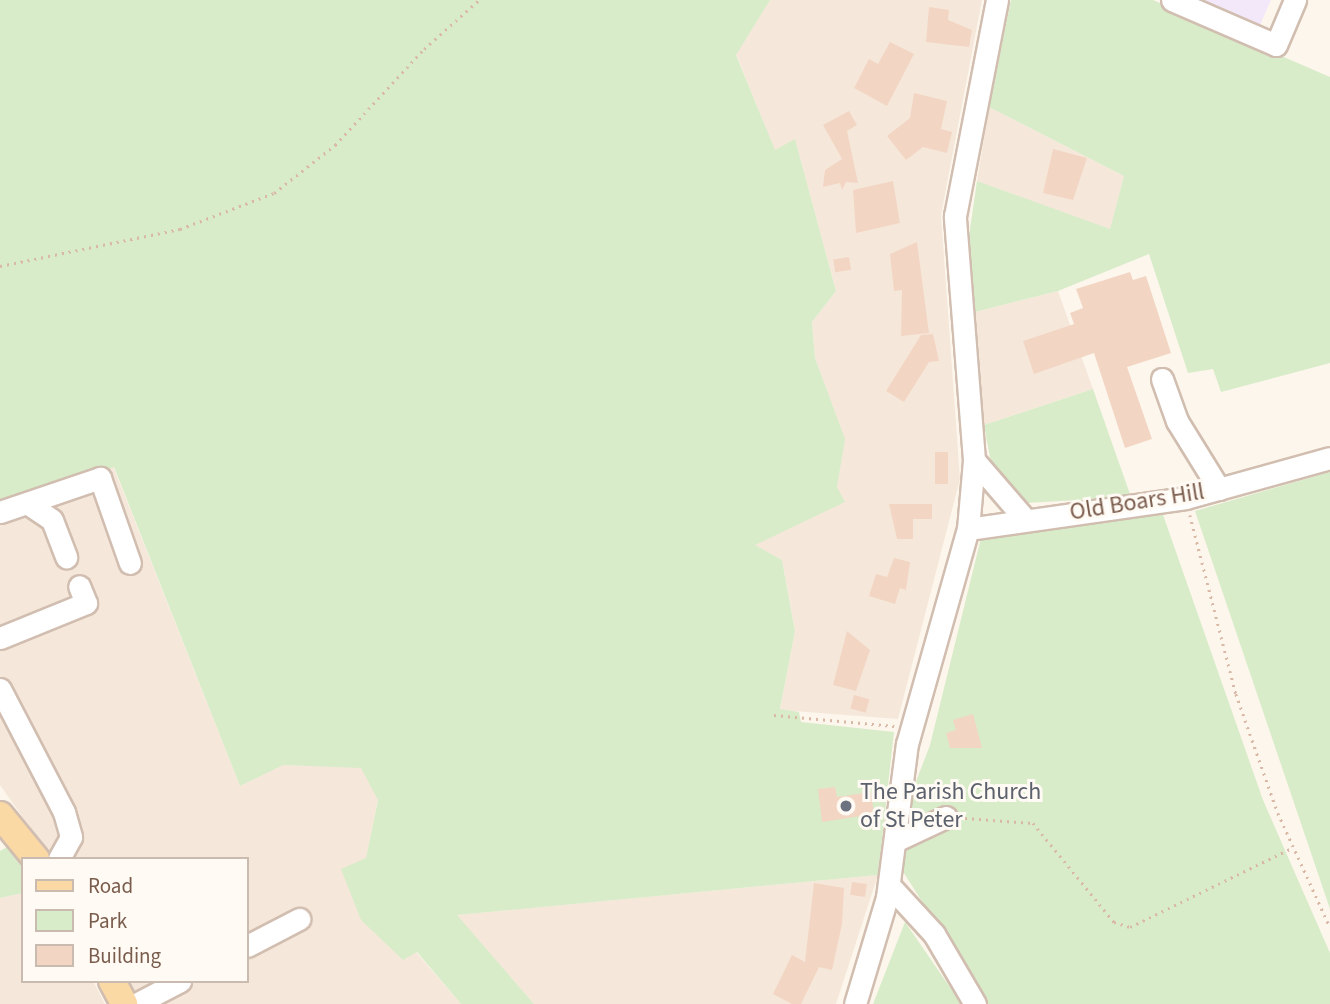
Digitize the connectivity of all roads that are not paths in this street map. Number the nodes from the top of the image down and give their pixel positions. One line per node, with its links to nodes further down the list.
1 (997, 0): 6 (street)
2 (1172, 0): 3 (street)
3 (1295, 0)
4 (1162, 379): 7 (street)
5 (1330, 458): 7 (street, Old Boars Hill)
6 (974, 460): 10 (street); 11 (street)
7 (1219, 489): 10 (street, Old Boars Hill)
8 (27, 503): 9 (street); 12 (street); 13 (street)
9 (0, 512)
10 (1024, 518): 11 (street, Old Boars Hill)
11 (968, 529): 19 (street)
12 (66, 557)
13 (130, 562)
14 (79, 586): 15 (street)
15 (0, 638)
16 (0, 689): 21 (street)
17 (0, 815): 20 (main road)
18 (946, 817): 19 (street)
19 (897, 840): 22 (street)
20 (34, 857)
21 (60, 857)
22 (889, 885): 29 (street); 30 (street)
23 (299, 919): 24 (street)
24 (248, 945)
25 (113, 983): 27 (main road)
26 (176, 983): 28 (street)
27 (124, 1004)
28 (136, 1004)
29 (855, 1004)
30 (975, 1004)

